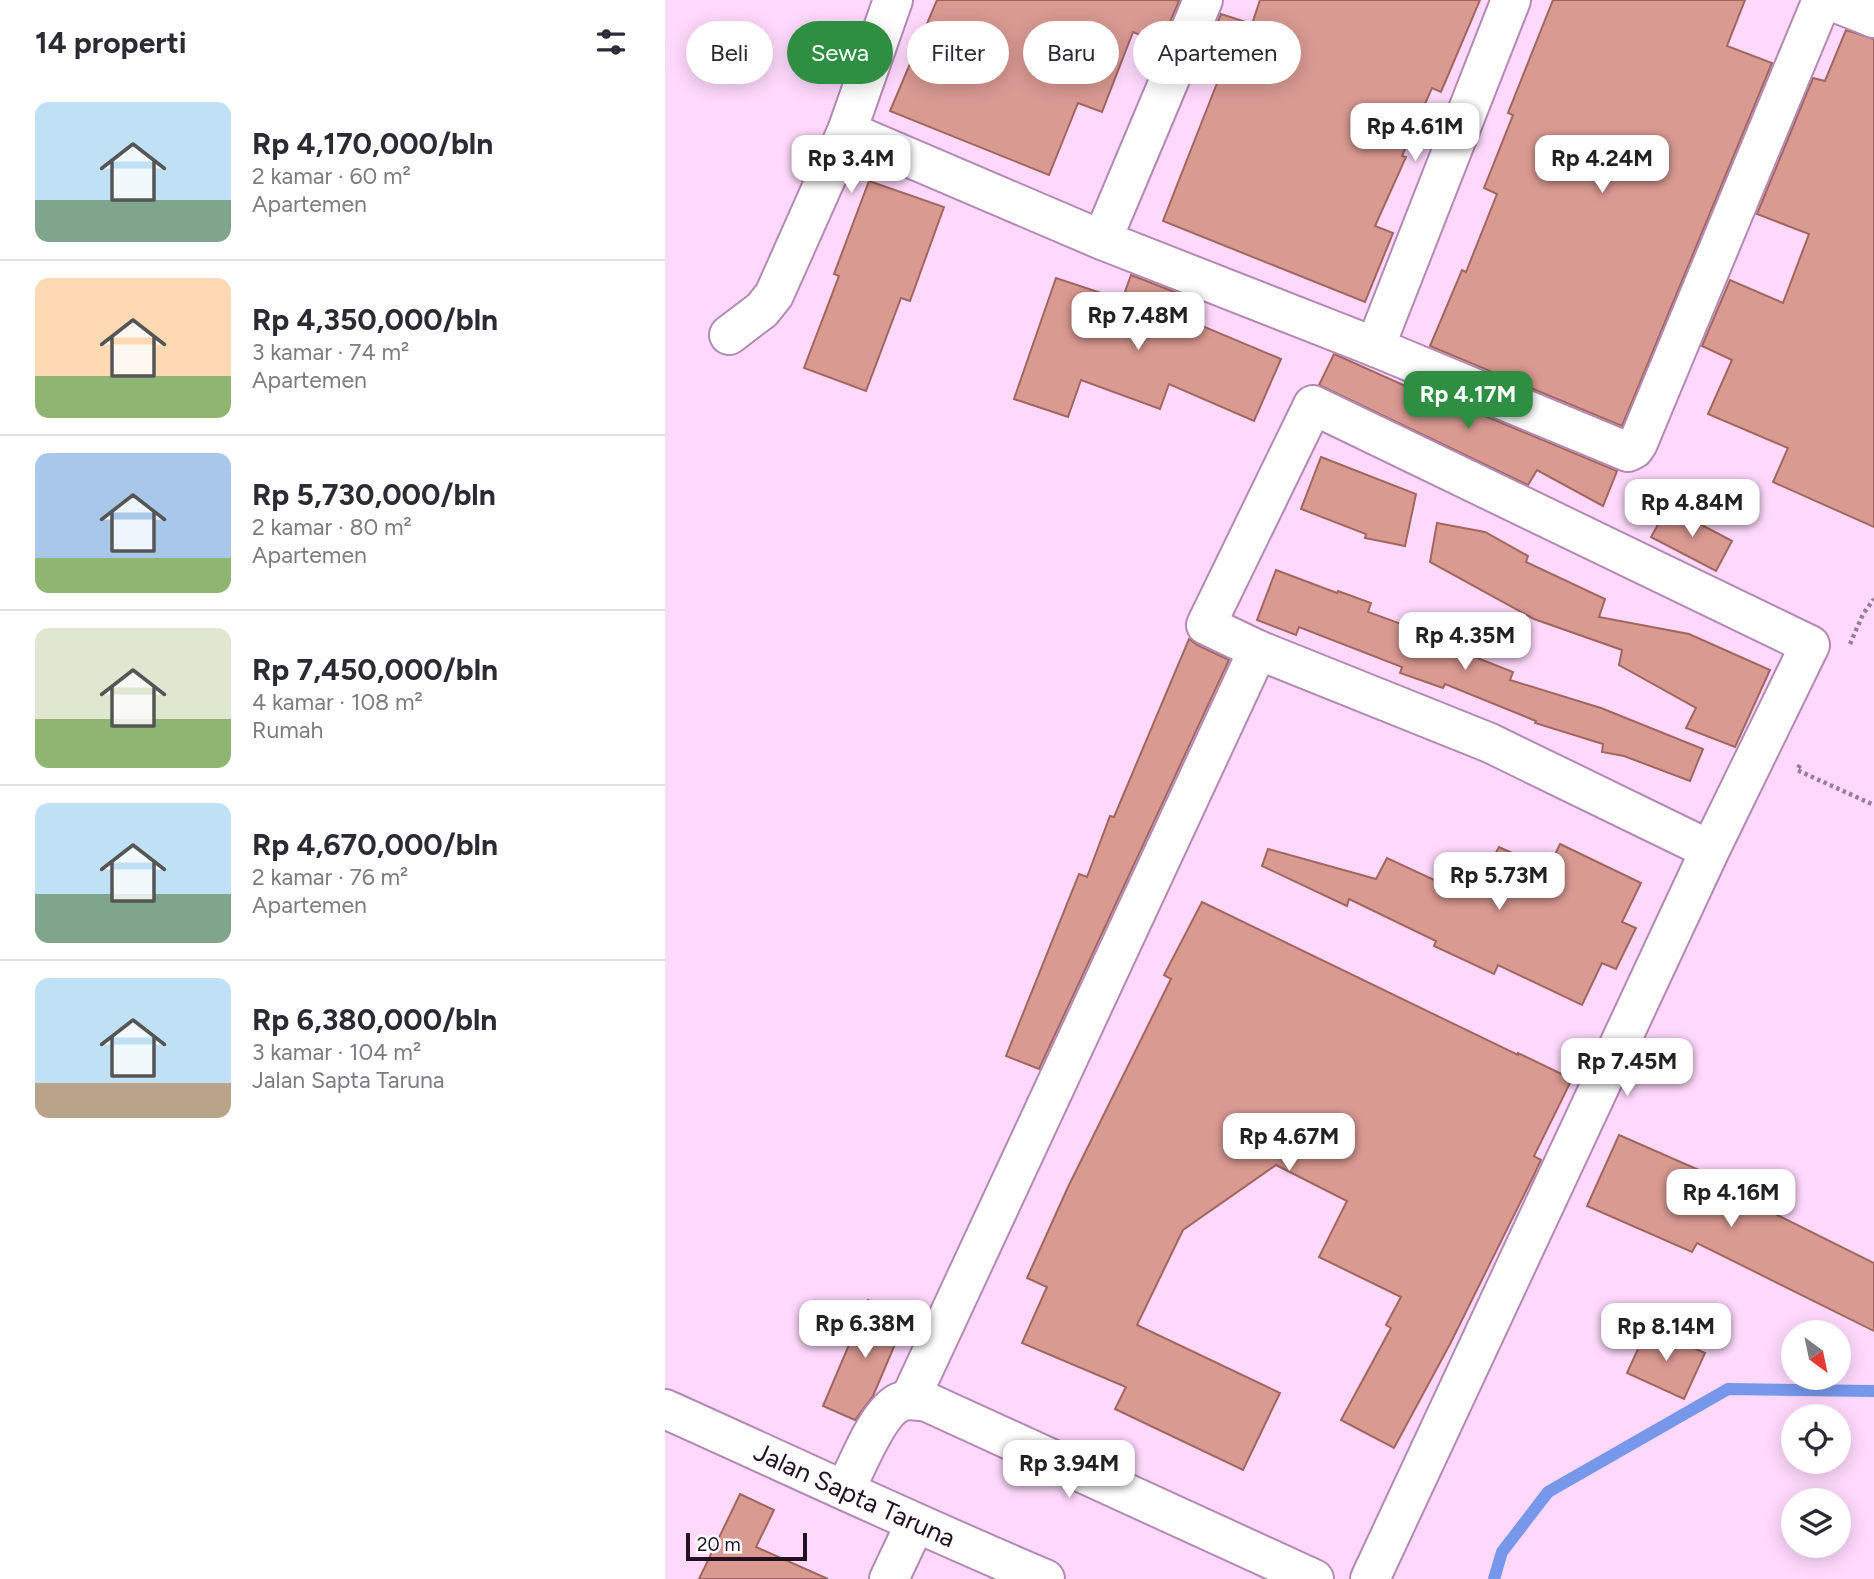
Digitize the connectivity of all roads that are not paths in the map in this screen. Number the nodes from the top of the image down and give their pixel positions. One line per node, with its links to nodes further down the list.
1 (893, 0): 7 (street)
2 (1203, 0): 8 (street)
3 (1511, 0): 10 (street)
4 (1822, 0): 10 (street)
5 (1829, 0): 6 (street)
6 (1874, 18)
7 (847, 131): 8 (street); 9 (street)
8 (1102, 240): 10 (street)
9 (729, 335)
10 (1375, 347)
11 (1258, 650): 12 (street); 12 (street); 13 (street)
12 (1710, 849): 20 (street)
13 (910, 1399): 15 (street); 19 (street)
14 (665, 1409): 15 (street, Jalan Sapta Taruna)
15 (845, 1490): 16 (street, Jalan Sapta Taruna)
16 (915, 1524): 17 (street); 18 (street, Jalan Sapta Taruna)
17 (889, 1579)
18 (1045, 1579)
19 (1314, 1579)
20 (1370, 1579)

